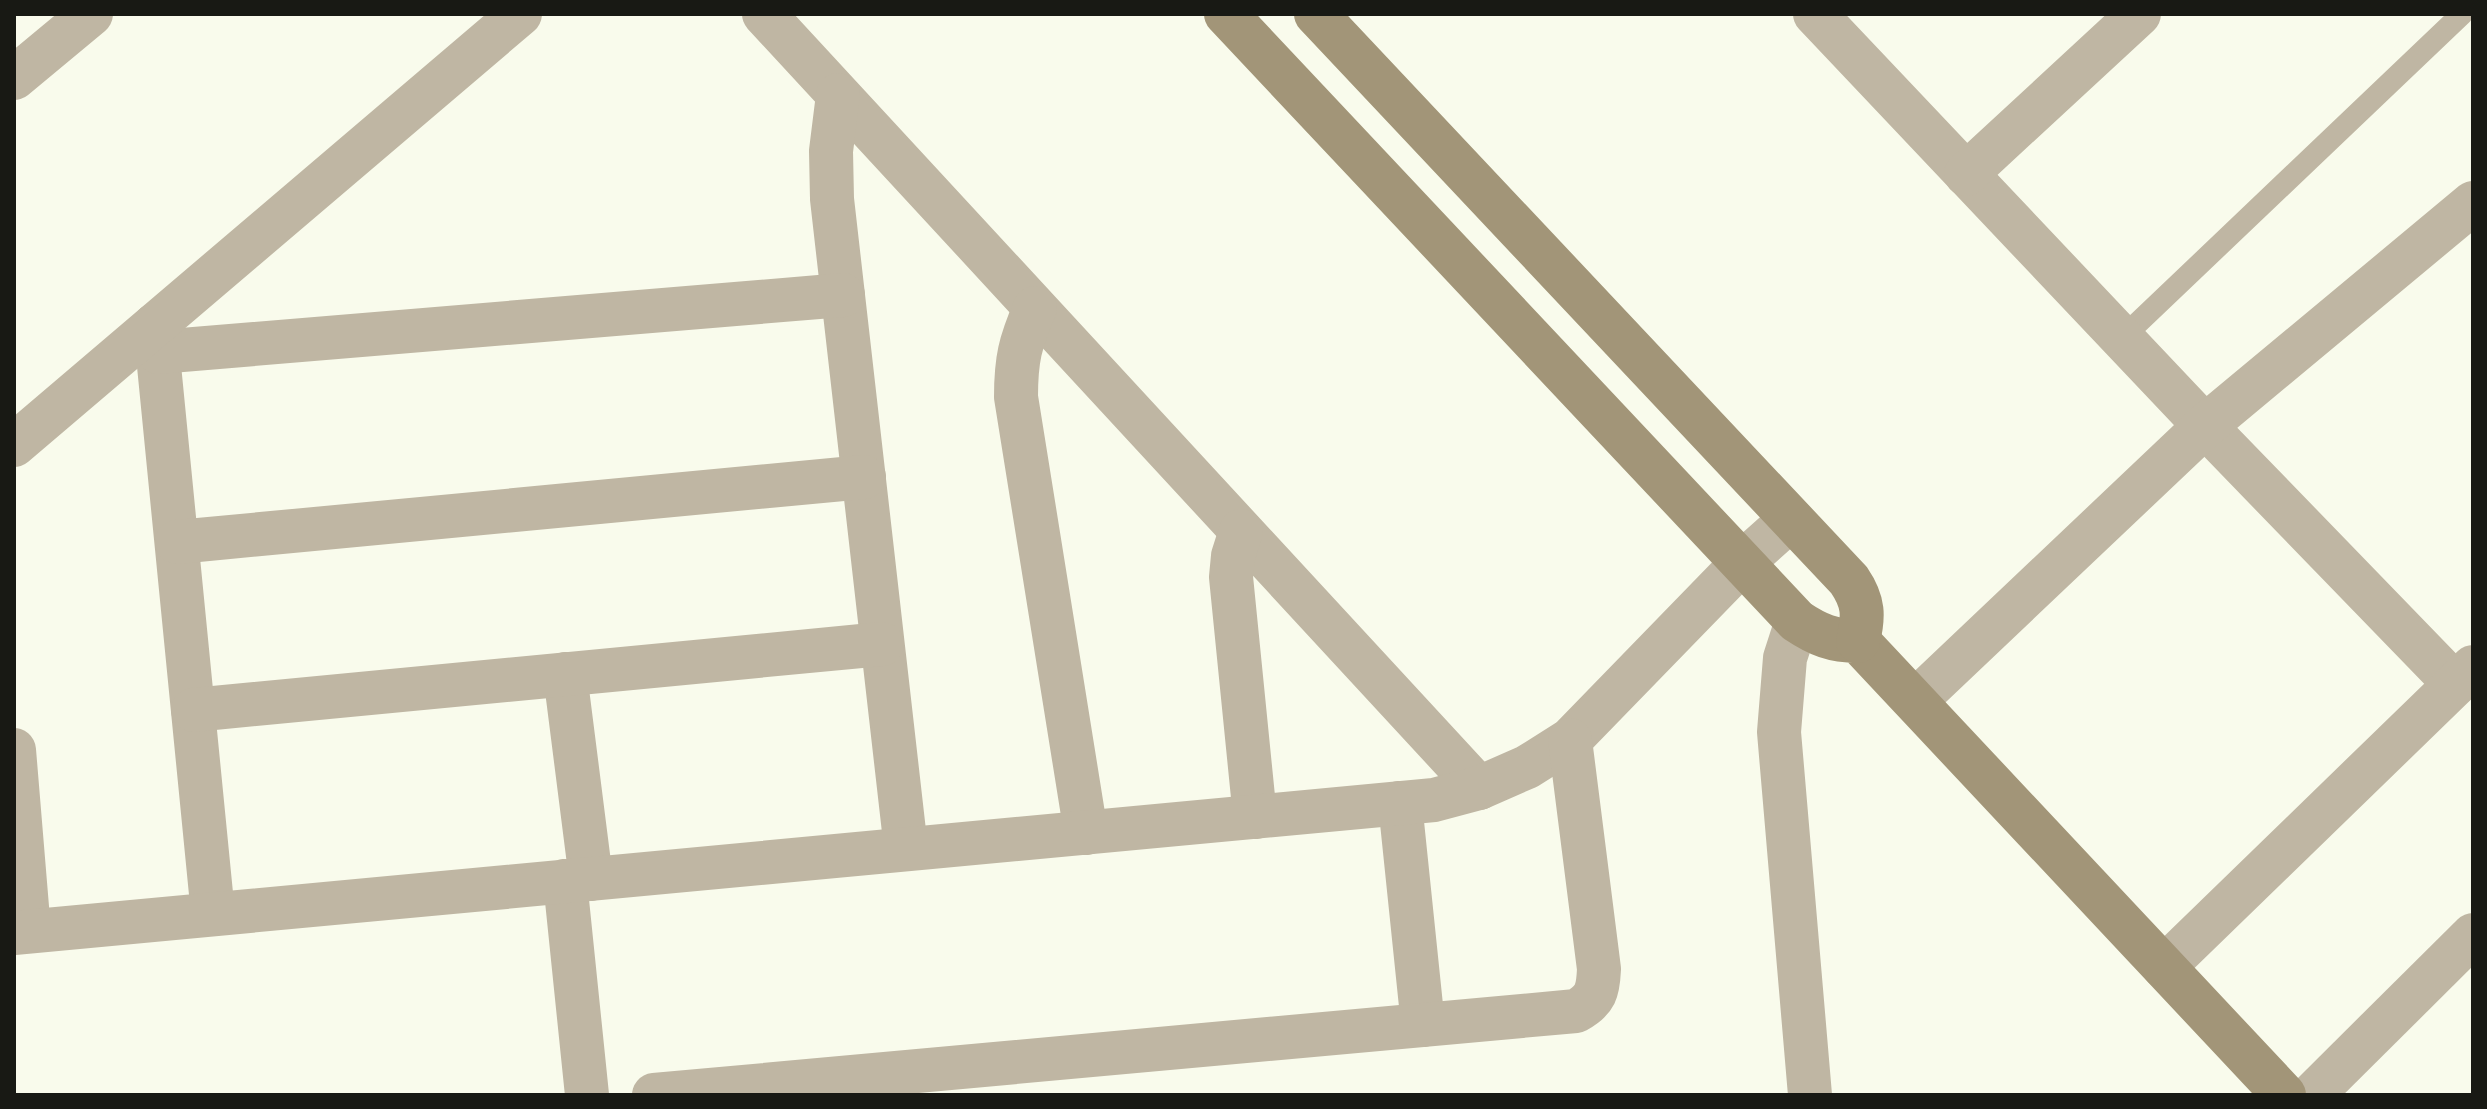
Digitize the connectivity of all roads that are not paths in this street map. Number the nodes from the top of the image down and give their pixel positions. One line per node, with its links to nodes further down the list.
1 (91, 14): 9 (street)
2 (520, 14): 16 (street)
3 (764, 14): 10 (street)
4 (1226, 14): 23 (main road)
5 (1316, 14): 20 (main road)
6 (1815, 14): 11 (street)
7 (2462, 14): 15 (lane)
8 (2128, 18): 11 (street)
9 (14, 78)
10 (838, 95): 13 (street); 14 (street)
11 (1966, 174): 15 (street)
12 (2473, 203): 17 (street)
13 (843, 295): 16 (street); 19 (street)
14 (1035, 308): 21 (street); 36 (street)
15 (2122, 338): 17 (street)
16 (157, 339): 18 (street); 22 (street)
17 (2205, 426): 28 (street); 29 (street)
18 (14, 445)
19 (864, 477): 22 (street); 26 (street)
20 (1791, 519): 23 (street); 25 (main road)
21 (1241, 531): 33 (street); 35 (street)
22 (177, 542): 30 (street)
23 (1743, 562): 24 (main road); 31 (street)
24 (1797, 621): 25 (main road); 46 (street)
25 (1858, 641): 29 (main road)
26 (882, 644): 27 (street); 37 (street)
27 (565, 674): 30 (street); 38 (street)
28 (2464, 675): 42 (street)
29 (1915, 701): 42 (main road)
30 (193, 710): 39 (street)
31 (1570, 740): 33 (street); 43 (street)
32 (14, 750): 40 (street)
33 (1479, 788): 34 (street)
34 (1400, 803): 35 (street); 43 (street)
35 (1255, 817): 36 (street)
36 (1086, 833): 37 (street)
37 (906, 849): 38 (street)
38 (578, 880): 39 (street); 44 (street)
39 (213, 914): 40 (street)
40 (21, 932)
41 (2473, 935): 48 (street)
42 (2164, 967): 47 (main road)
43 (1423, 1025): 45 (street)
44 (587, 1095)
45 (654, 1095)
46 (1810, 1095)
47 (2284, 1095)
48 (2312, 1095)

